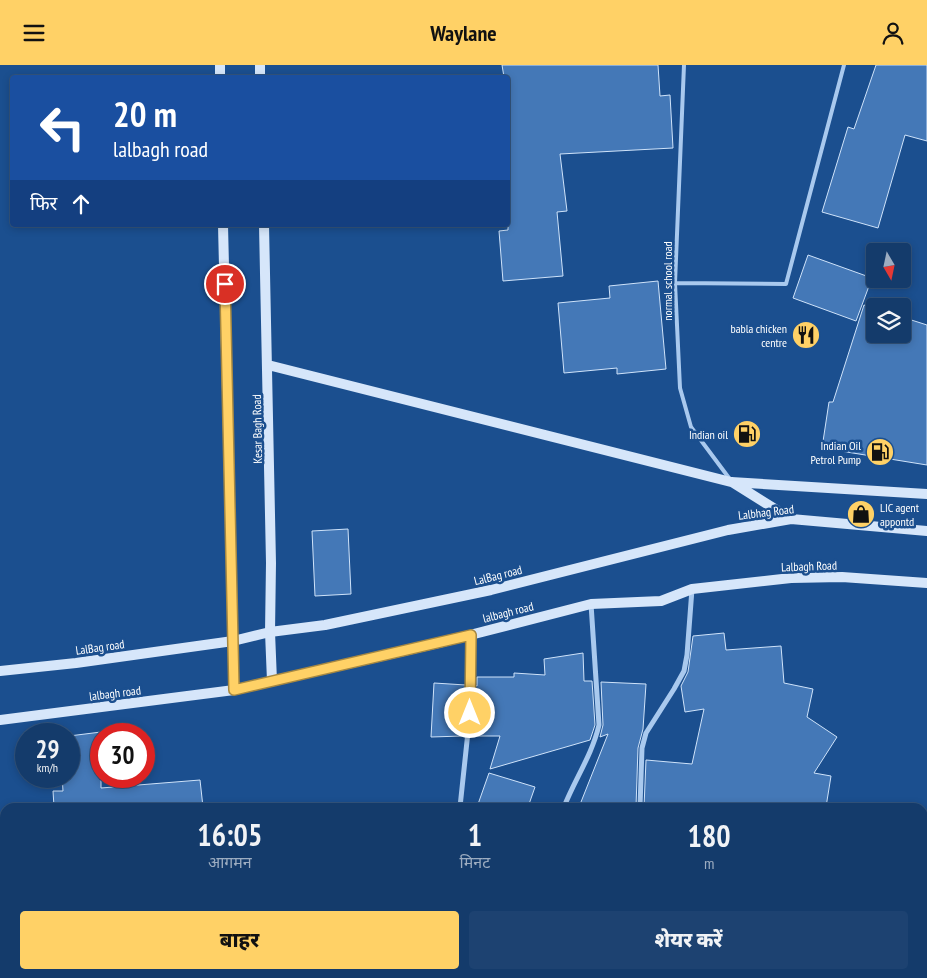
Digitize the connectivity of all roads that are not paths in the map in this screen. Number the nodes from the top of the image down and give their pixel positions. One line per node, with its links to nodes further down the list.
1 (684, 65): 5 (lane, normal school road)
2 (844, 65): 5 (lane)
3 (223, 227): 17 (main road)
4 (264, 227): 6 (main road, Kesar Bagh Road)
5 (675, 283): 7 (lane, normal school road)
6 (268, 365): 7 (main road); 15 (main road, Kesar Bagh Road)
7 (731, 482): 8 (main road); 9 (main road)
8 (927, 495)
9 (791, 519): 10 (main road, Lalbhag Road); 11 (main road, Lalbhag Road)
10 (728, 530): 15 (main road, LalBag road)
11 (927, 531)
12 (927, 583): 13 (main road, Lalbagh Road)
13 (692, 589): 14 (main road, lalbagh road); 24 (street)
14 (590, 603): 16 (main road, lalbagh road); 23 (street)
15 (270, 632): 17 (main road, LalBag road); 19 (main road, Kesar Bagh Road)
16 (471, 635): 19 (main road, lalbagh road); 22 (street)
17 (233, 641): 18 (main road, LalBag road); 20 (main road)
18 (0, 671)
19 (272, 681): 20 (main road, lalbagh road)
20 (234, 690): 21 (main road, lalbagh road)
21 (0, 720)
22 (460, 803)
23 (566, 803)
24 (640, 803)

